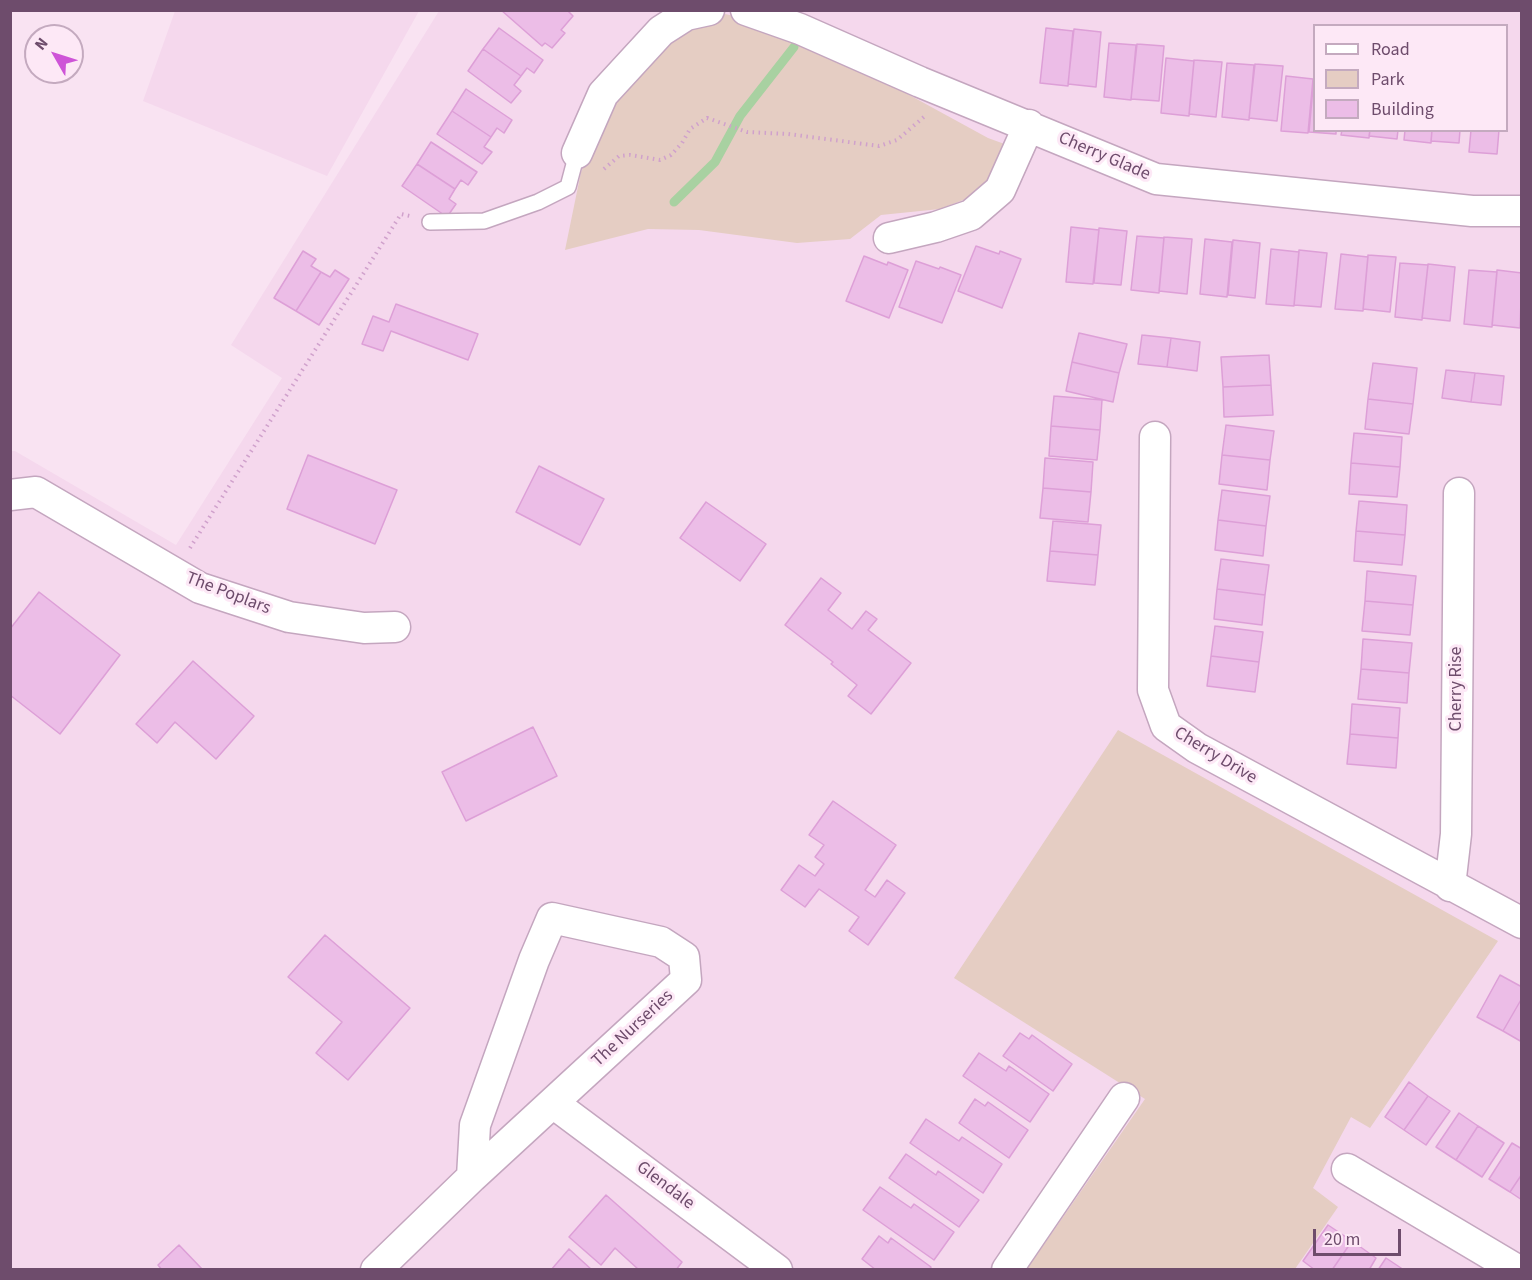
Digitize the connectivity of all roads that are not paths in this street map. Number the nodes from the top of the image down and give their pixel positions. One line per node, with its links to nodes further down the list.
1 (709, 10): 4 (street)
2 (746, 10): 3 (street, Cherry Glade)
3 (1029, 125): 5 (street, Cherry Glade); 7 (street)
4 (577, 153): 6 (lane)
5 (1521, 211)
6 (430, 222)
7 (889, 238)
8 (1155, 437): 12 (street, Cherry Drive)
9 (1459, 493): 12 (street, Cherry Rise)
10 (10, 495): 11 (street, The Poplars)
11 (395, 627)
12 (1450, 886): 13 (street, Cherry Drive)
13 (1521, 923)
14 (1124, 1098): 20 (street)
15 (553, 1103): 17 (street, The Nurseries); 17 (street, The Nurseries); 19 (street, Glendale)
16 (1347, 1169): 21 (street)
17 (472, 1177): 18 (street, The Nurseries)
18 (376, 1269)
19 (777, 1269)
20 (1007, 1269)
21 (1517, 1269)

